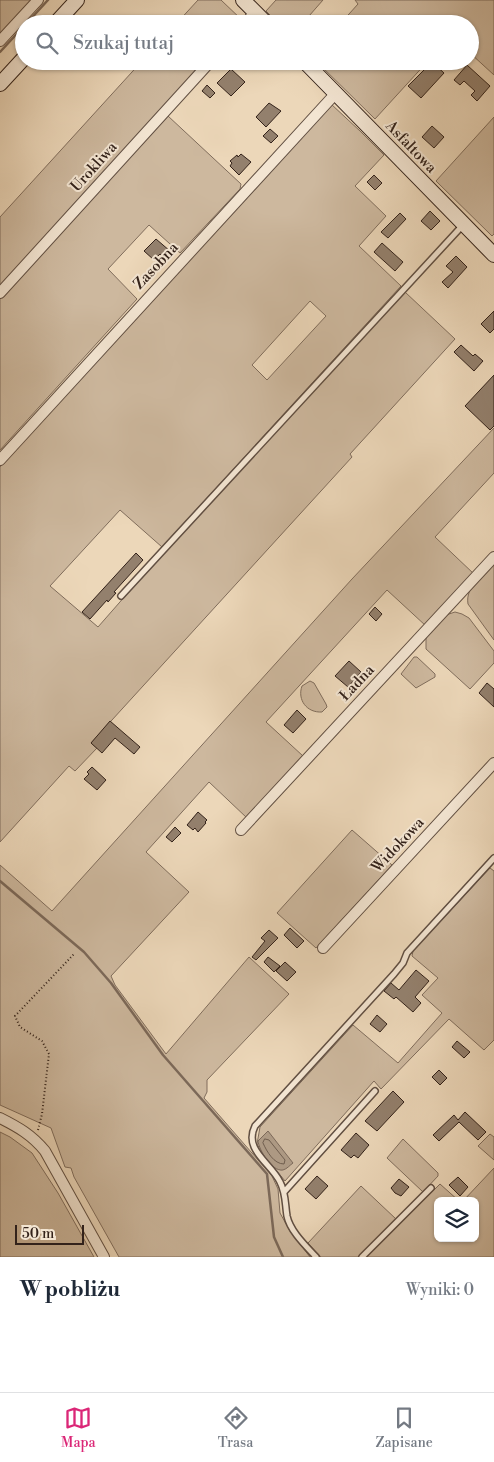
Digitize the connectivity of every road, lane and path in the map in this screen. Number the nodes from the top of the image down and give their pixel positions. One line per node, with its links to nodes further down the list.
1 (38, 0): 5 (street)
2 (77, 0): 6 (street)
3 (243, 0): 4 (street)
4 (255, 12): 7 (street); 8 (street)
5 (24, 15)
6 (63, 15)
7 (252, 15)
8 (258, 15)
9 (15, 25): 10 (street)
10 (0, 41)
11 (15, 68): 14 (street)
12 (203, 70): 18 (street, Urokliwa)
13 (313, 70): 15 (street, Asfaltowa)
14 (0, 84)
15 (336, 93): 16 (street, Asfaltowa); 19 (street, Zasobna)
16 (464, 224): 17 (street, Asfaltowa); 21 (lane)
17 (494, 255)
18 (0, 292)
19 (0, 460)
20 (494, 557): 23 (street, Ładna)
21 (120, 596)
22 (494, 763): 25 (street, Widokowa)
23 (241, 830)
24 (494, 858): 31 (lane)
25 (323, 948)
26 (74, 954): 29 (path)
27 (375, 1091): 31 (lane)
28 (0, 1118): 29 (street)
29 (36, 1140): 32 (street)
30 (431, 1188): 34 (lane)
31 (284, 1192): 33 (lane)
32 (104, 1257)
33 (316, 1257)
34 (362, 1257)

